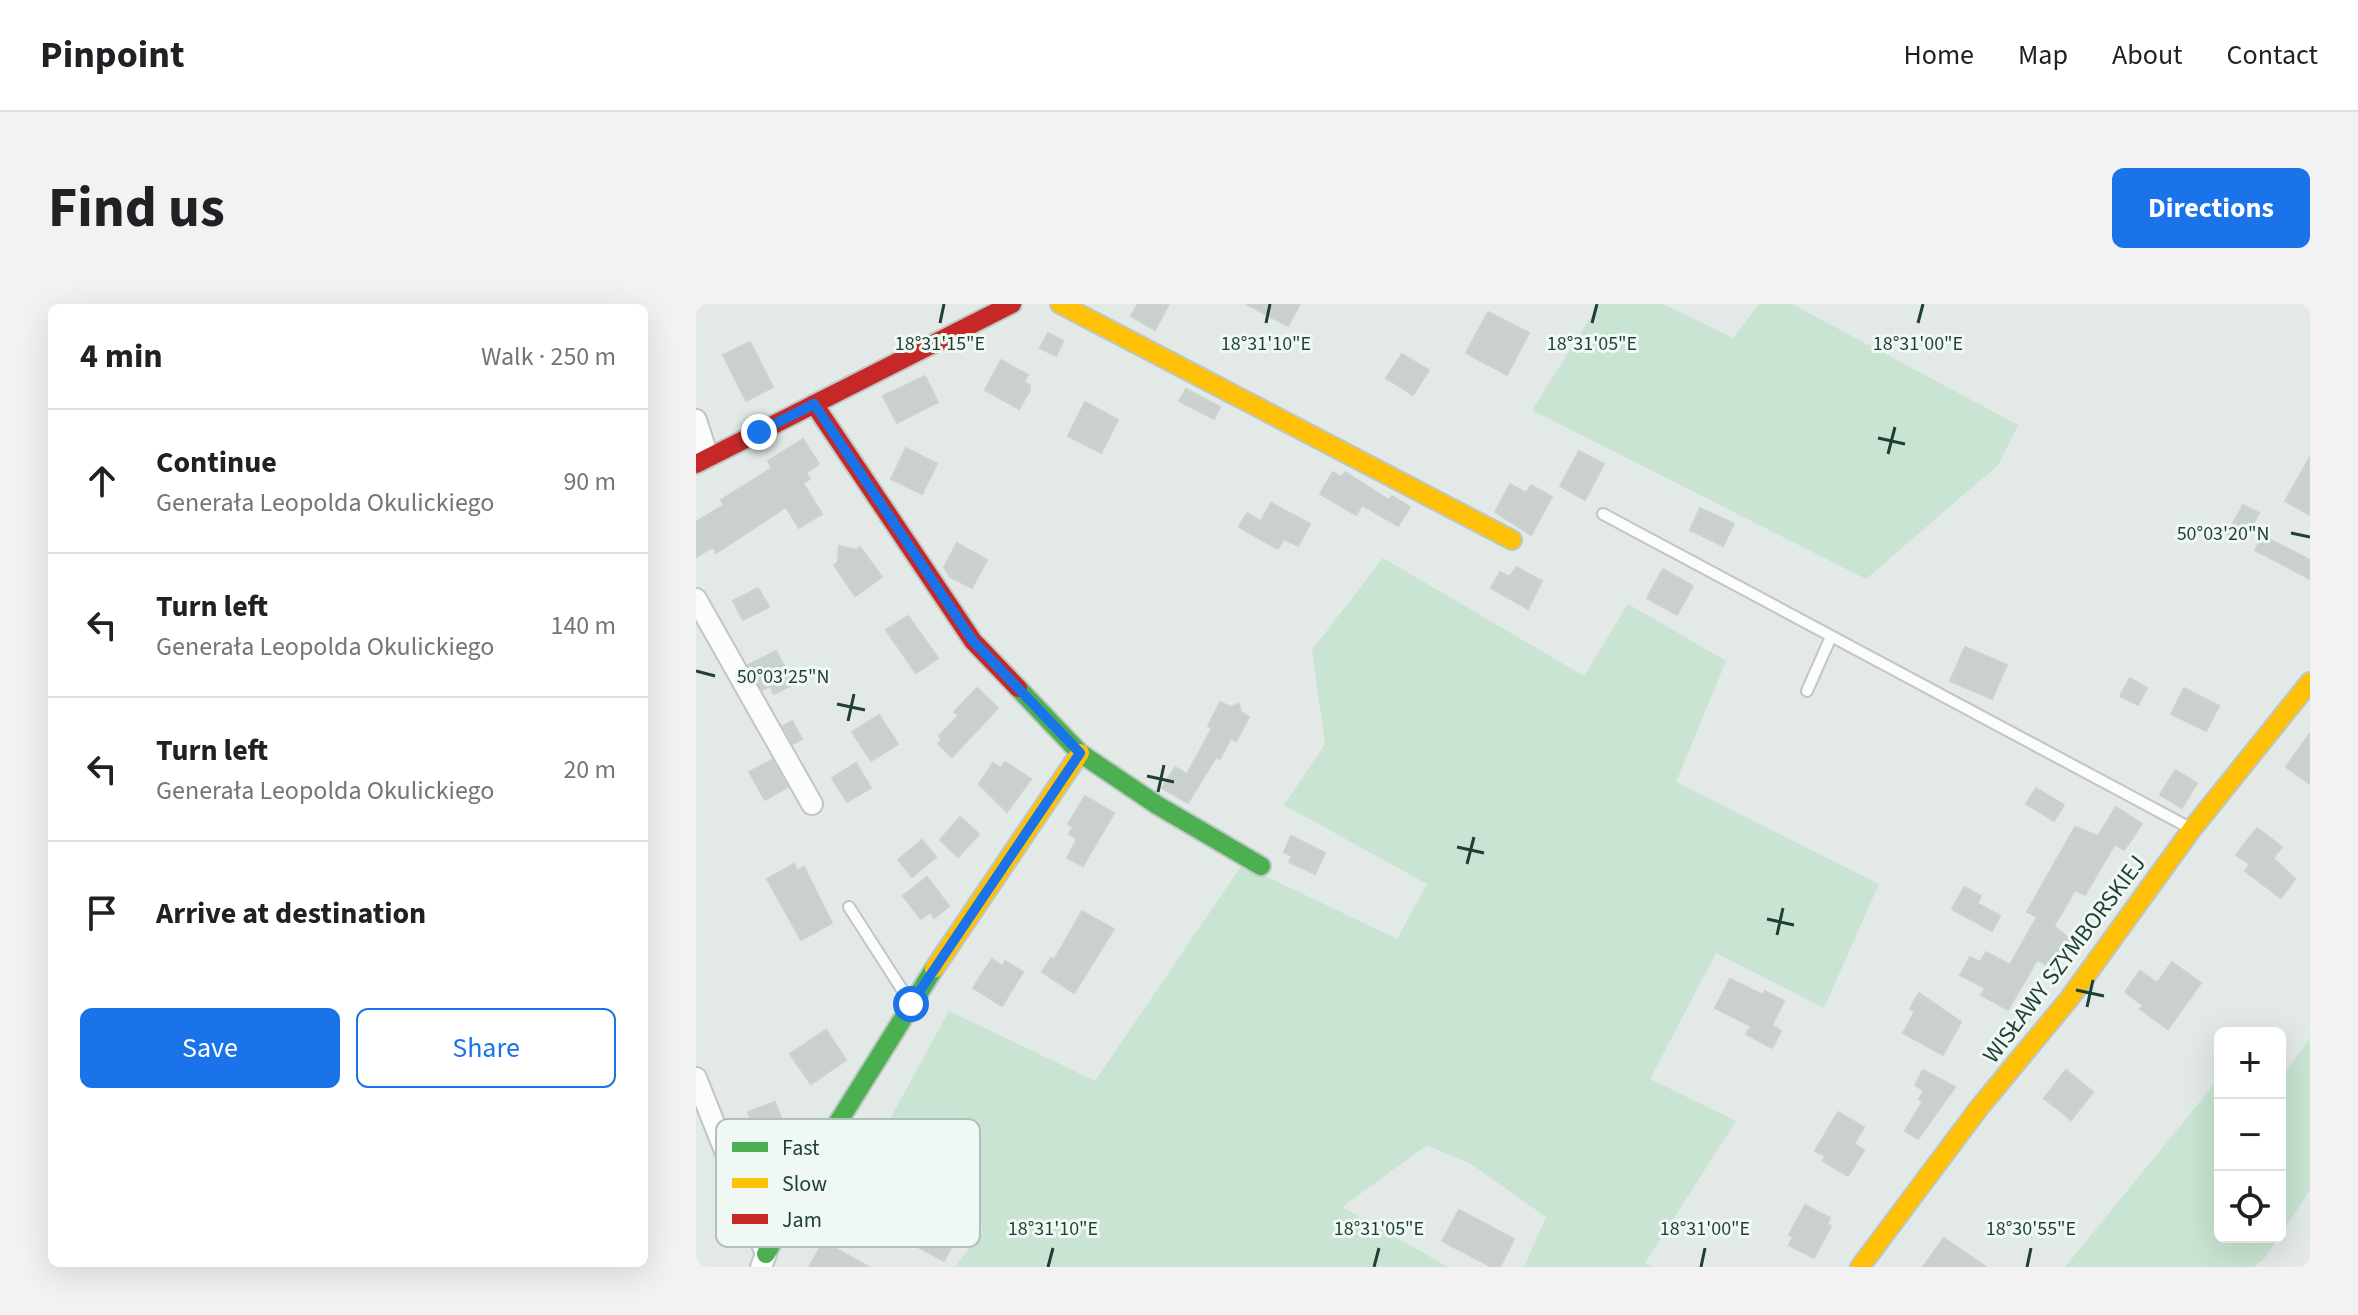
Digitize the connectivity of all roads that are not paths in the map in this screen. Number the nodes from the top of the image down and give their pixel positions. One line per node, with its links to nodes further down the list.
1 (1012, 304): 3 (street)
2 (1060, 304): 7 (street)
3 (814, 404): 5 (street); 12 (street)
4 (696, 420): 5 (street)
5 (702, 461)
6 (1603, 514): 9 (lane)
7 (1512, 540)
8 (696, 599): 13 (street)
9 (1830, 639): 11 (lane); 14 (lane)
10 (2310, 682): 14 (street, WISŁAWY SZYMBORSKIEJ)
11 (1807, 691)
12 (1080, 753): 15 (street); 17 (street)
13 (812, 804)
14 (2192, 829): 21 (street, WISŁAWY SZYMBORSKIEJ)
15 (1261, 866)
16 (849, 907): 17 (lane)
17 (911, 1004): 19 (street)
18 (696, 1078): 20 (street)
19 (841, 1119)
20 (716, 1133)
21 (1860, 1267)

